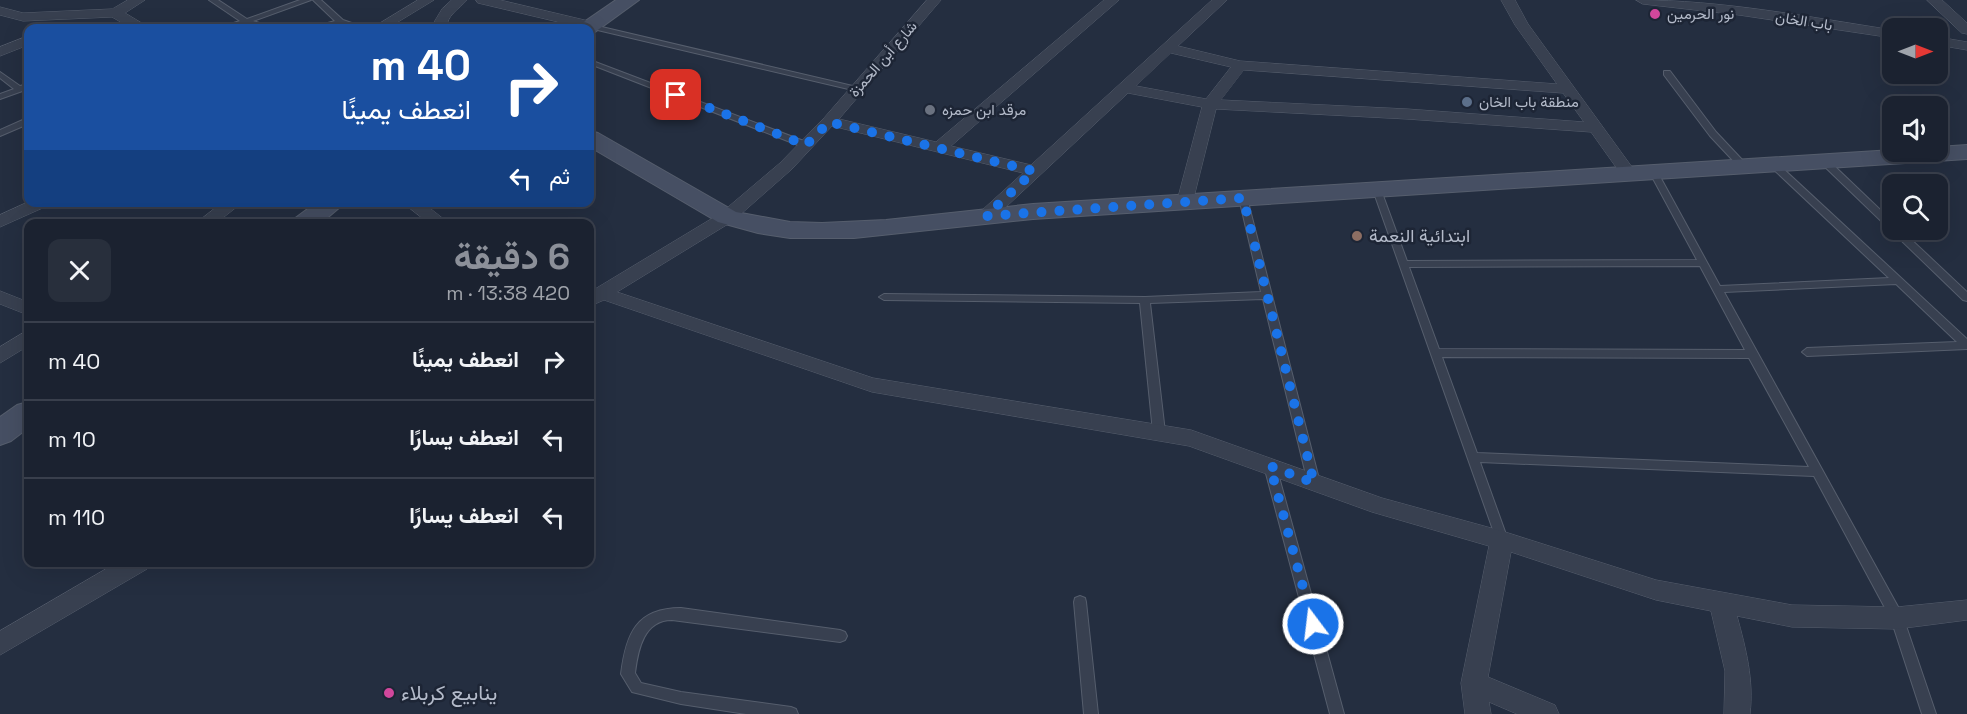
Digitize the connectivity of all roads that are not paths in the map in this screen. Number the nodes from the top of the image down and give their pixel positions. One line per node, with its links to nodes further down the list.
1 (138, 0): 16 (street)
2 (213, 0): 18 (lane)
3 (307, 0): 18 (lane)
4 (317, 0): 19 (lane)
5 (428, 0): 26 (street)
6 (460, 0): 27 (street)
7 (483, 0): 28 (street)
8 (629, 0): 29 (street)
9 (934, 0): 44 (street, شارع أبن الحمزة)
10 (1112, 0): 54 (street)
11 (1220, 0): 36 (street)
12 (1508, 0): 45 (street)
13 (1643, 0): 32 (street, باب الخان)
14 (1934, 0): 31 (street)
15 (0, 11): 17 (street)
16 (115, 13): 17 (street); 21 (street)
17 (93, 14): 20 (street)
18 (247, 22): 22 (lane); 23 (lane)
19 (340, 22): 24 (lane); 25 (lane)
20 (67, 24)
21 (133, 24)
22 (240, 24)
23 (253, 24)
24 (333, 24)
25 (348, 24)
26 (386, 24)
27 (440, 24)
28 (578, 24)
29 (594, 24)
30 (594, 28): 44 (lane)
31 (1967, 30)
32 (1882, 32)
33 (24, 42): 37 (street)
34 (1948, 43): 35 (street)
35 (1967, 46)
36 (1168, 48): 39 (street); 42 (street)
37 (0, 52)
38 (594, 64): 53 (lane)
39 (1240, 65): 45 (street); 47 (street)
40 (1668, 73): 58 (lane)
41 (0, 74): 43 (lane)
42 (1123, 87): 47 (street); 59 (street)
43 (24, 88): 46 (lane)
44 (857, 89): 48 (street, شارع أبن الحمزة)
45 (1568, 89): 50 (street)
46 (0, 97)
47 (1210, 104): 50 (street); 64 (street)
48 (829, 122): 53 (street, شارع أبن الحمزة); 54 (street)
49 (24, 123): 51 (lane)
50 (1597, 128): 61 (street)
51 (0, 133)
52 (594, 140): 70 (street)
53 (806, 145): 70 (street, شارع أبن الحمزة)
54 (939, 148): 59 (street)
55 (1967, 152): 56 (street)
56 (1825, 162): 57 (street); 71 (lane)
57 (1774, 165): 58 (street); 79 (lane)
58 (1744, 167): 60 (street)
59 (1034, 171): 69 (street)
60 (1654, 173): 61 (street); 77 (lane)
61 (1629, 174): 62 (street)
62 (1377, 190): 63 (street); 78 (lane)
63 (1243, 198): 64 (street); 82 (lane)
64 (1185, 201): 69 (street)
65 (31, 207): 75 (street)
66 (228, 207): 72 (street)
67 (327, 207): 73 (street)
68 (417, 207): 74 (street)
69 (986, 216): 70 (street)
70 (728, 217): 81 (street, شارع أبن الحمزة)
71 (1882, 217)
72 (210, 219)
73 (310, 219)
74 (435, 219)
75 (0, 222)
76 (1907, 240): 85 (lane)
77 (1704, 263): 78 (lane); 80 (lane)
78 (1404, 264): 91 (lane)
79 (1899, 281): 80 (lane); 89 (lane)
80 (1718, 289): 92 (lane)
81 (596, 296): 95 (street)
82 (1268, 296): 86 (lane); 100 (lane)
83 (0, 297): 87 (street)
84 (884, 297): 86 (lane)
85 (1967, 298)
86 (1145, 300): 95 (lane)
87 (24, 307)
88 (24, 340): 93 (street)
89 (1966, 345): 90 (lane)
90 (1808, 352)
91 (1435, 353): 92 (lane); 97 (lane)
92 (1754, 354): 99 (lane)
93 (0, 356)
94 (24, 416): 96 (street)
95 (1159, 432): 98 (street)
96 (0, 433)
97 (1472, 457): 99 (lane); 101 (lane)
98 (1270, 466): 100 (street); 112 (lane)
99 (1817, 472): 106 (lane)
100 (1314, 483): 101 (street)
101 (1502, 540): 104 (street); 109 (street)
102 (131, 567): 108 (street)
103 (1080, 602): 111 (lane)
104 (1721, 602): 106 (street); 115 (street)
105 (1967, 610): 106 (street)
106 (1897, 618): 116 (lane)
107 (840, 636): 110 (lane)
108 (0, 644)
109 (1474, 683): 113 (street); 114 (street)
110 (791, 714)
111 (1090, 714)
112 (1337, 714)
113 (1478, 714)
114 (1546, 714)
115 (1737, 714)
116 (1929, 714)

